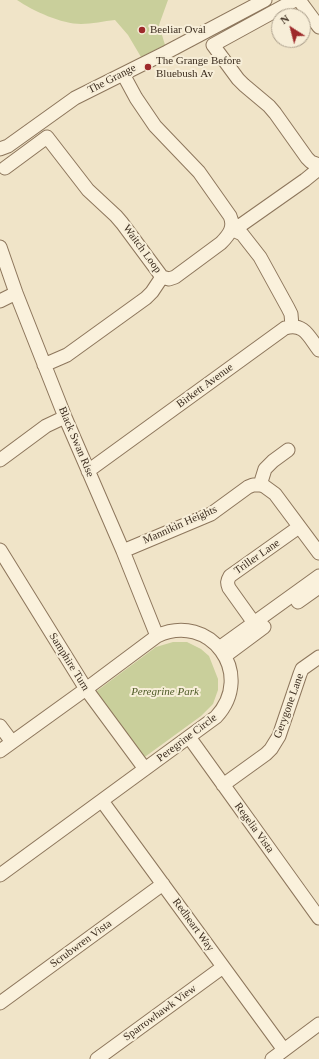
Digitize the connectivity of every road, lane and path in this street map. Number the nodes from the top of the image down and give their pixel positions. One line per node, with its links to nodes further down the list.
1 (265, 0): 5 (street, The Grange)
2 (295, 0): 7 (street)
3 (300, 0): 4 (street)
4 (319, 26)
5 (123, 74): 6 (street, The Grange); 9 (street)
6 (3, 150)
7 (318, 165): 9 (street)
8 (5, 168): 11 (street, Waitch Loop)
9 (231, 229): 11 (street, Waitch Loop); 14 (street)
10 (0, 247): 12 (street, Black Swan Rise)
11 (162, 277): 16 (street)
12 (16, 293): 13 (street); 16 (street, Black Swan Rise)
13 (0, 301)
14 (292, 326): 15 (street); 20 (street, Birkett Avenue)
15 (319, 350)
16 (44, 365): 17 (street, Black Swan Rise)
17 (65, 416): 19 (street); 20 (street, Black Swan Rise)
18 (288, 450): 21 (street)
19 (0, 460)
20 (88, 471): 24 (street, Black Swan Rise)
21 (260, 485): 22 (street); 24 (street, Mannikin Heights)
22 (299, 528): 25 (street); 28 (street, Triller Lane)
23 (0, 550): 32 (street, Samphire Turn)
24 (123, 551): 29 (street, Black Swan Rise)
25 (319, 553)
26 (319, 576): 28 (street)
27 (319, 587): 28 (street)
28 (257, 627): 30 (street)
29 (157, 636): 30 (street); 32 (street)
30 (222, 652): 34 (street, Peregrine Circle)
31 (319, 657): 38 (street, Gerygone Lane)
32 (86, 689): 35 (street); 37 (street, Samphire Turn)
33 (0, 726): 35 (street)
34 (189, 737): 37 (street, Peregrine Circle); 38 (street, Regelia Vista)
35 (12, 742): 36 (street)
36 (0, 751)
37 (145, 769): 39 (street, Peregrine Circle)
38 (223, 786): 42 (street, Regelia Vista)
39 (102, 801): 40 (street, Peregrine Circle); 41 (street, Redheart Way)
40 (0, 875)
41 (163, 884): 43 (street, Redheart Way); 44 (street, Scrubwren Vista)
42 (319, 918)
43 (223, 967): 46 (street, Redheart Way); 47 (street, Sparrowhawk View)
44 (0, 1003)
45 (319, 1024): 46 (street)
46 (284, 1050): 48 (street)
47 (97, 1059)
48 (272, 1059)

